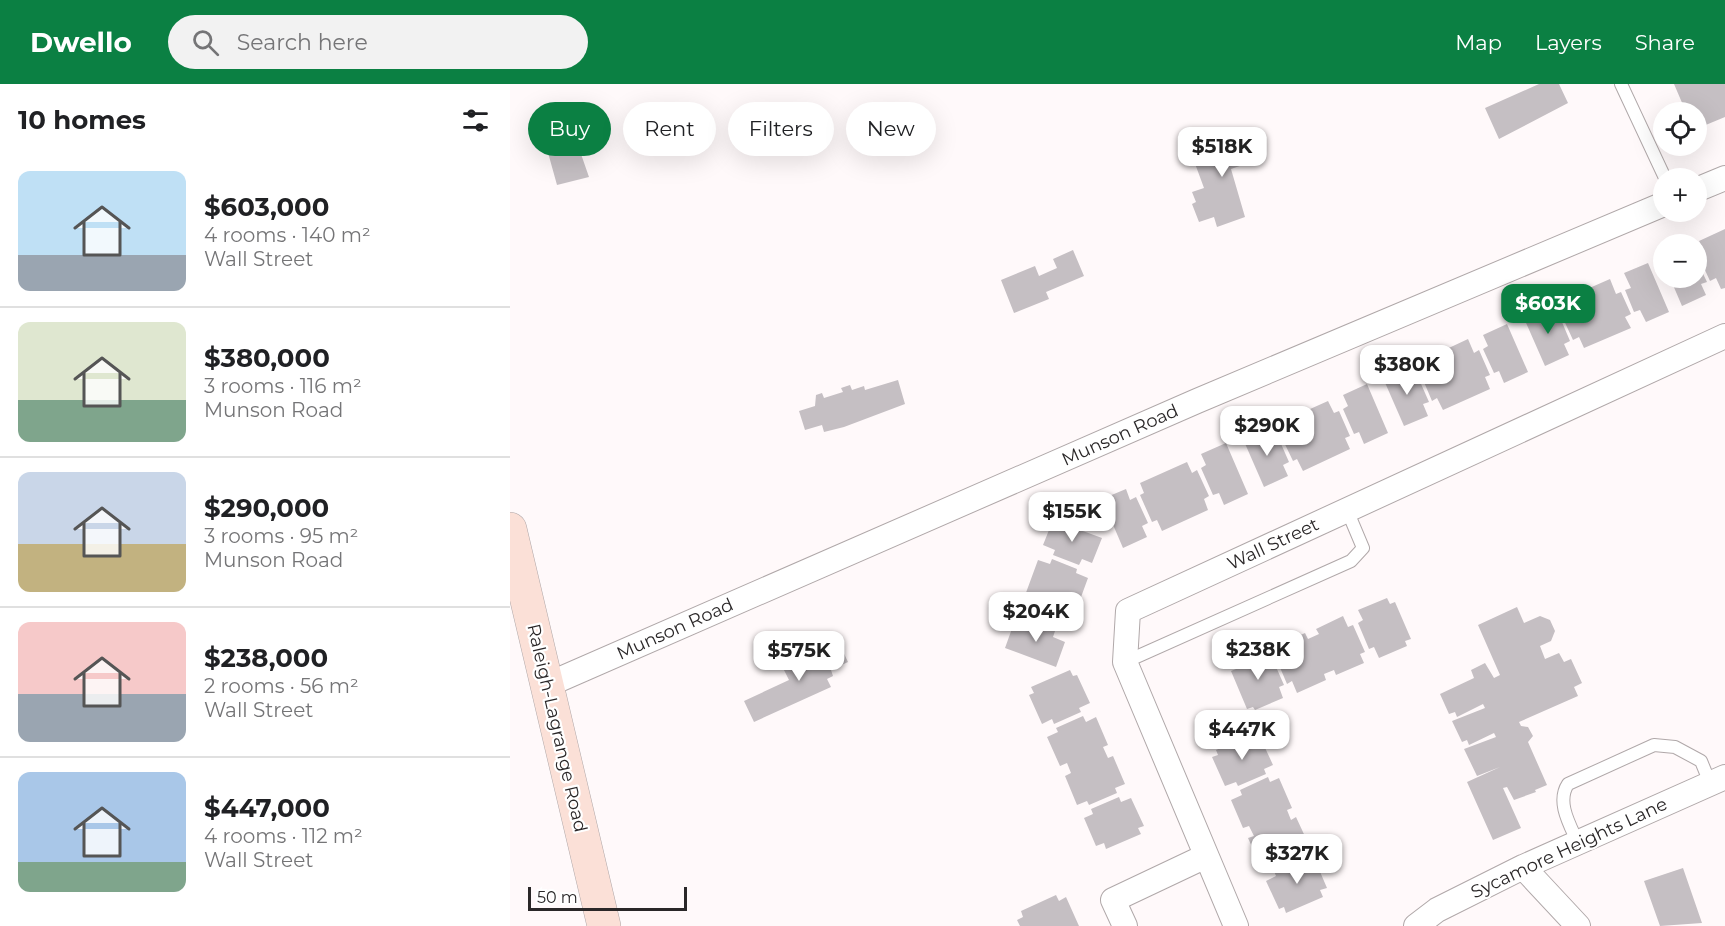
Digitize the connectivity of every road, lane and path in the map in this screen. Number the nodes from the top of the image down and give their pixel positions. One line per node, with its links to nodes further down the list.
1 (1621, 84): 2 (lane)
2 (1660, 168)
3 (1725, 178): 4 (street)
4 (1707, 185)
5 (1653, 209): 10 (street, Munson Road)
6 (1725, 336): 7 (street, Wall Street)
7 (1347, 510): 9 (street, Wall Street); 9 (lane)
8 (510, 529): 10 (main road, Raleigh-Lagrange Road)
9 (1125, 662): 13 (street, Wall Street)
10 (547, 685): 15 (main road, Raleigh-Lagrange Road)
11 (1718, 780): 12 (street, Sycamore Heights Lane); 12 (lane)
12 (1578, 843): 14 (street, Sycamore Heights Lane)
13 (1206, 856): 16 (street); 17 (street, Wall Street)
14 (1523, 867): 18 (street, Sycamore Heights Lane); 19 (street)
15 (604, 926)
16 (1125, 926)
17 (1236, 926)
18 (1416, 926)
19 (1578, 926)

